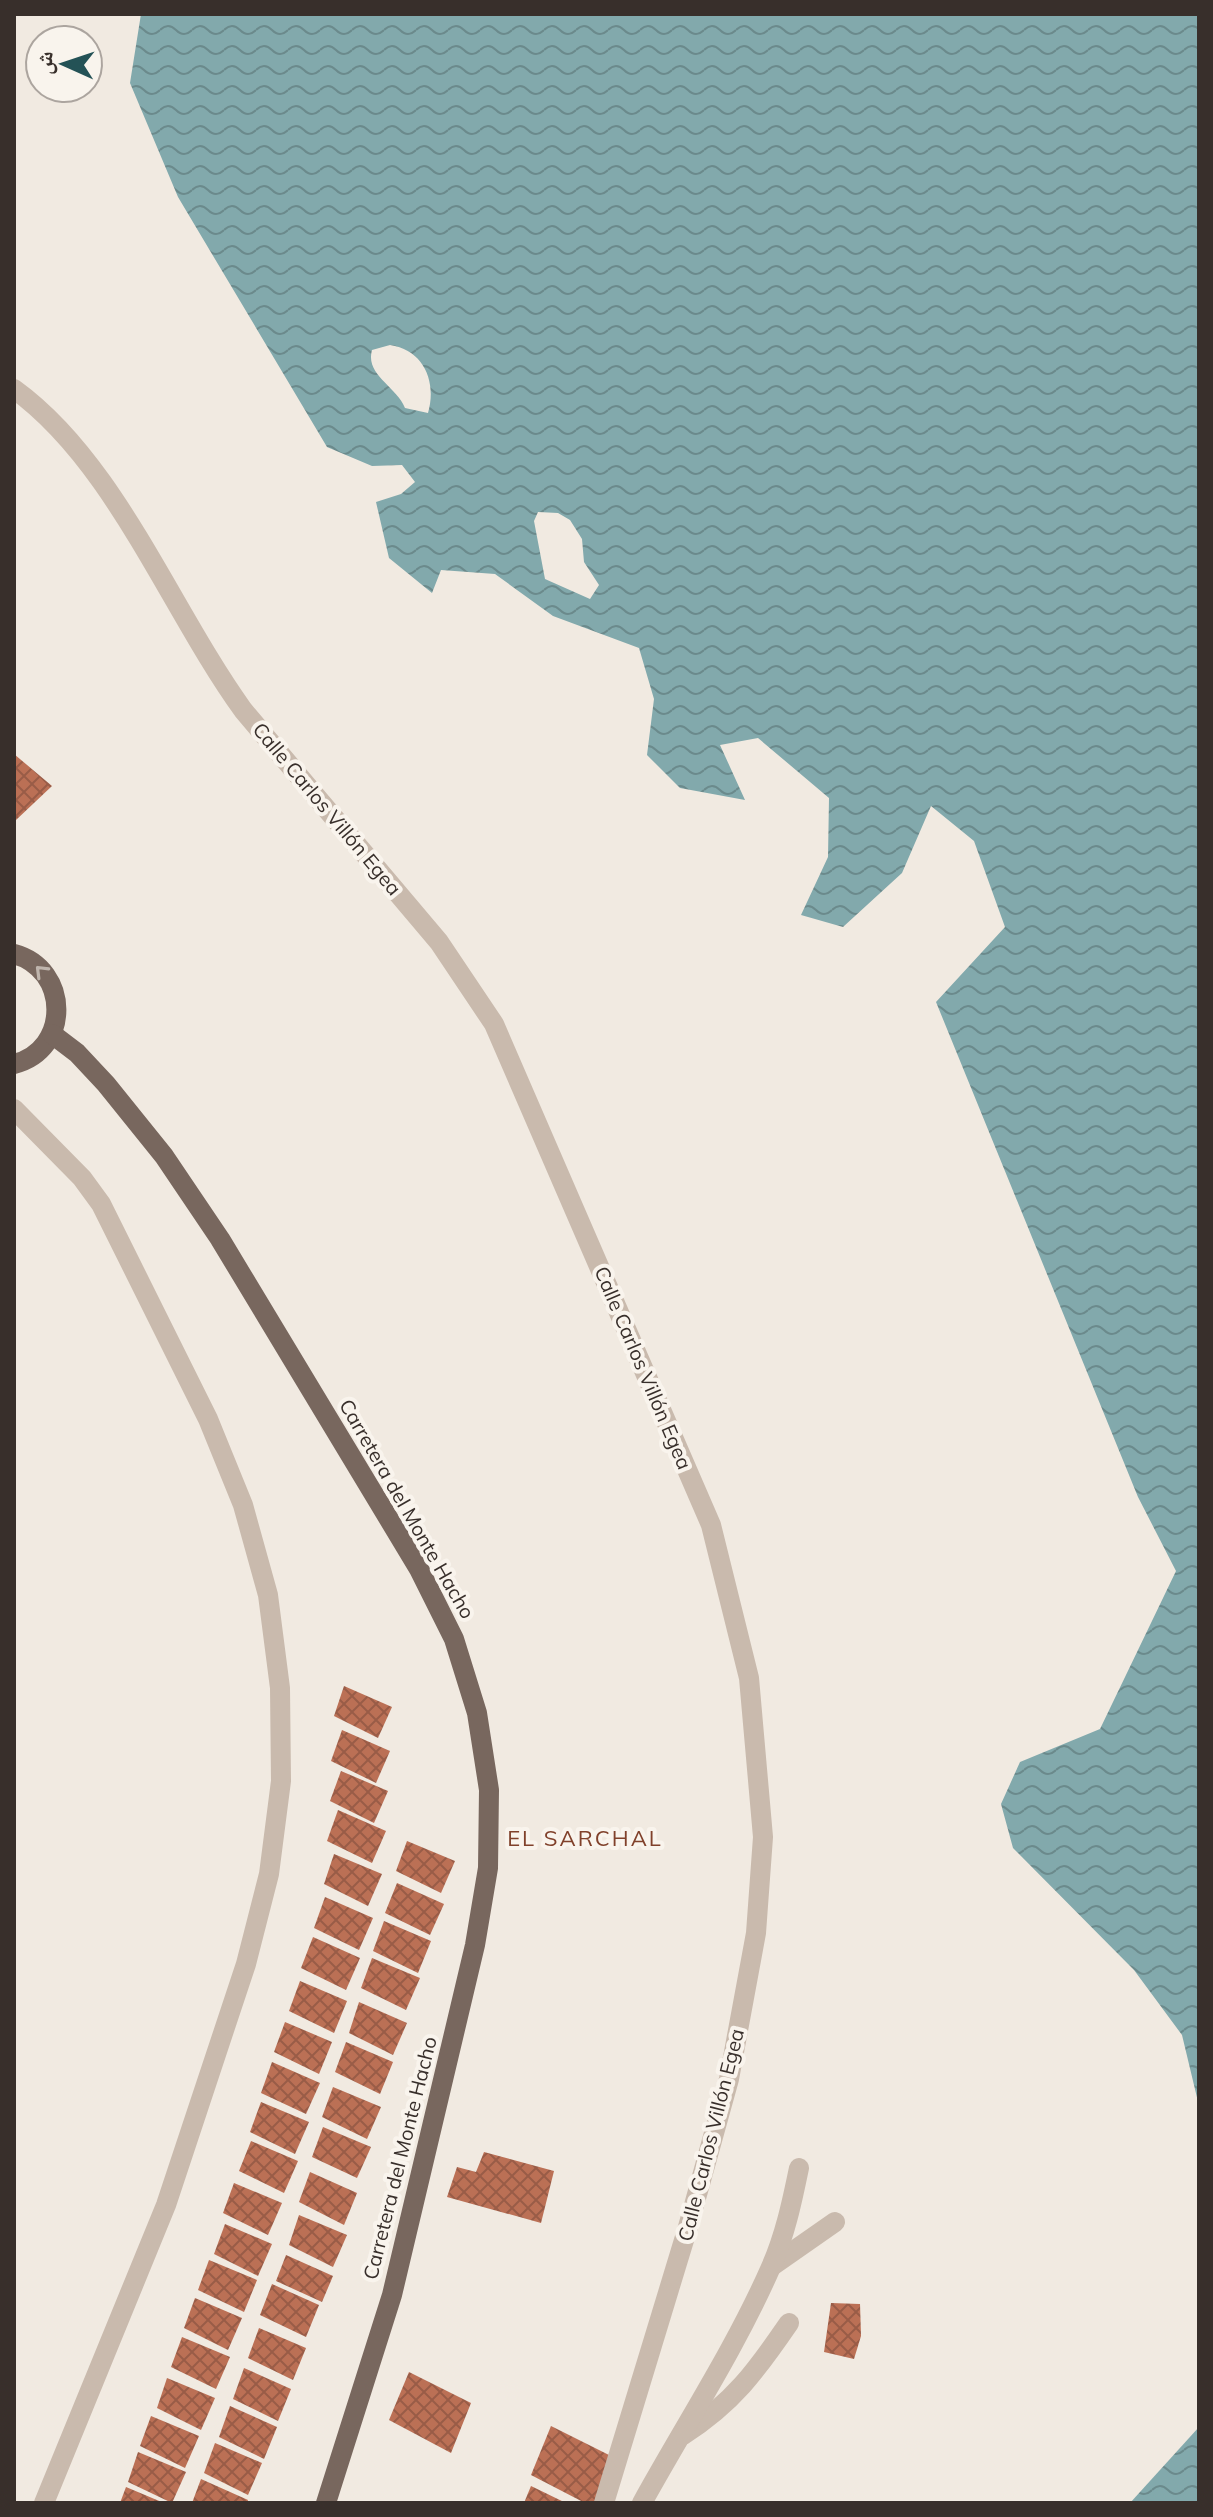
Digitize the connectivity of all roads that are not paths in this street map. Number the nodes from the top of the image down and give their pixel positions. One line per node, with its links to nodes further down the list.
1 (14, 389): 13 (street, Calle Carlos Villón Egea)
2 (14, 954): 3 (main road, one-way to 2)
3 (46, 1042): 4 (main road); 12 (main road, Carretera del Monte Hacho)
4 (14, 1064)
5 (14, 1109): 11 (street)
6 (799, 2168): 8 (street)
7 (835, 2222): 8 (street)
8 (772, 2266): 10 (street)
9 (789, 2323): 10 (street)
10 (679, 2438): 14 (street)
11 (44, 2503)
12 (326, 2503)
13 (604, 2503)
14 (642, 2503)

